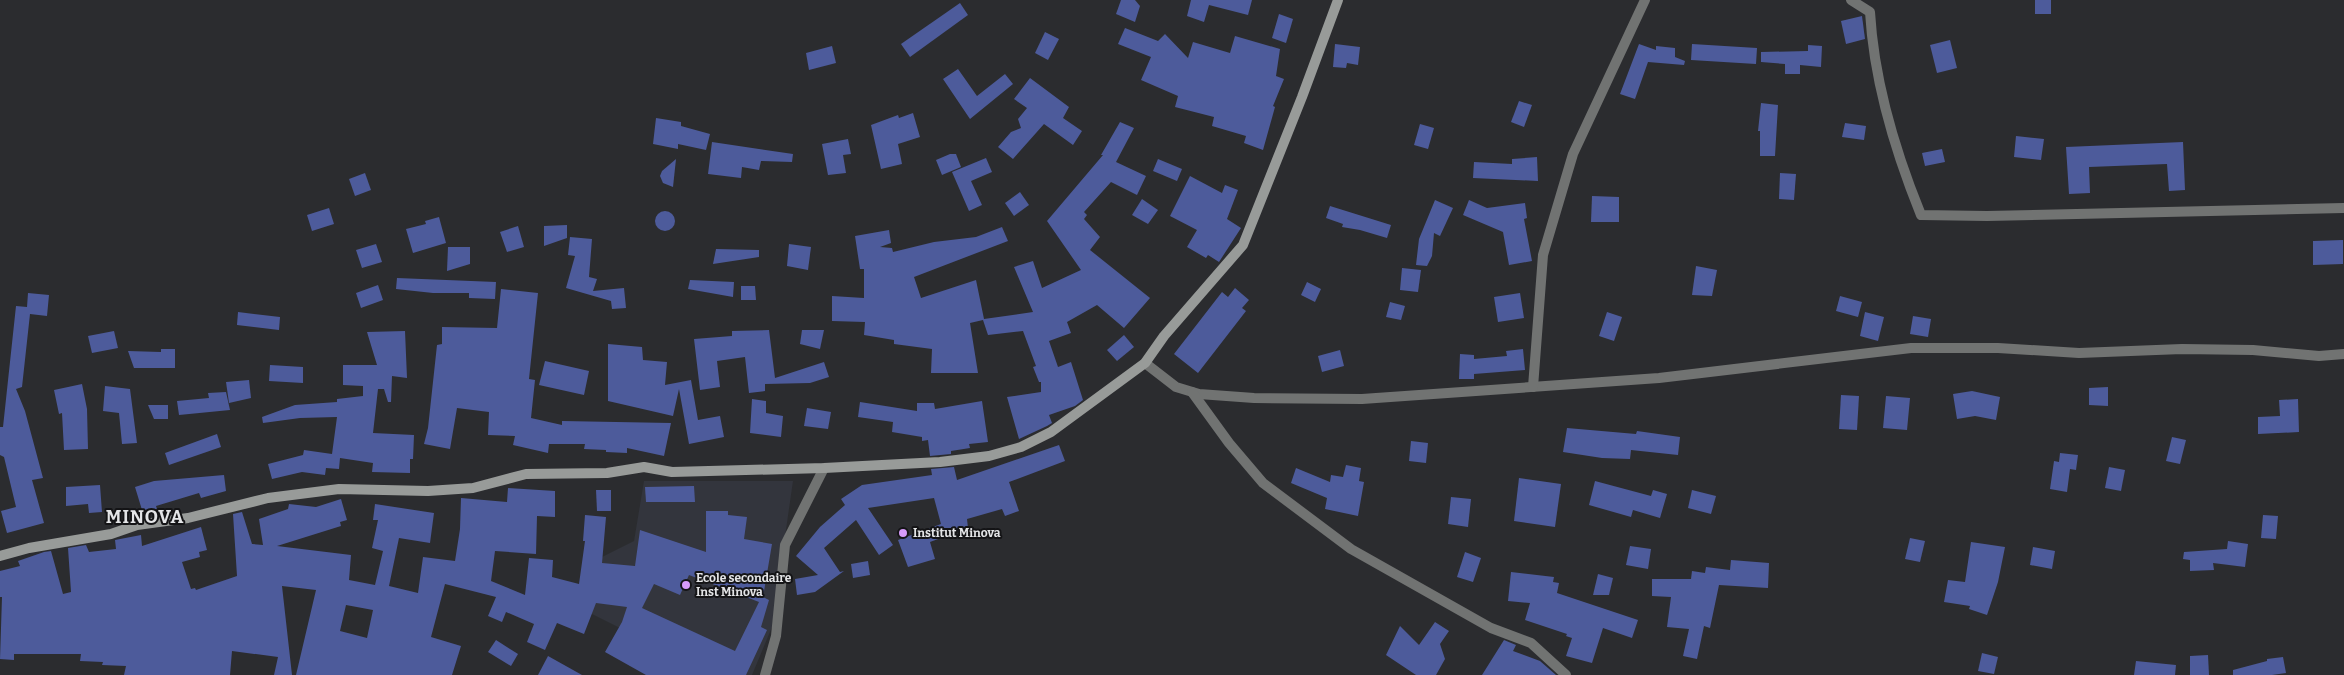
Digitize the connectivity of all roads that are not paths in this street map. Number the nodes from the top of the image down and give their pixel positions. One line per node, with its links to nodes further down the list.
1 (1338, 0): 6 (street)
2 (1645, 0): 7 (street)
3 (1851, 0): 4 (street)
4 (2344, 208)
5 (2344, 354): 7 (street)
6 (1145, 363): 8 (street); 9 (street)
7 (1533, 387): 8 (street)
8 (1192, 392): 12 (street)
9 (824, 468): 10 (street); 11 (street)
10 (0, 556)
11 (765, 675)
12 (1566, 675)

